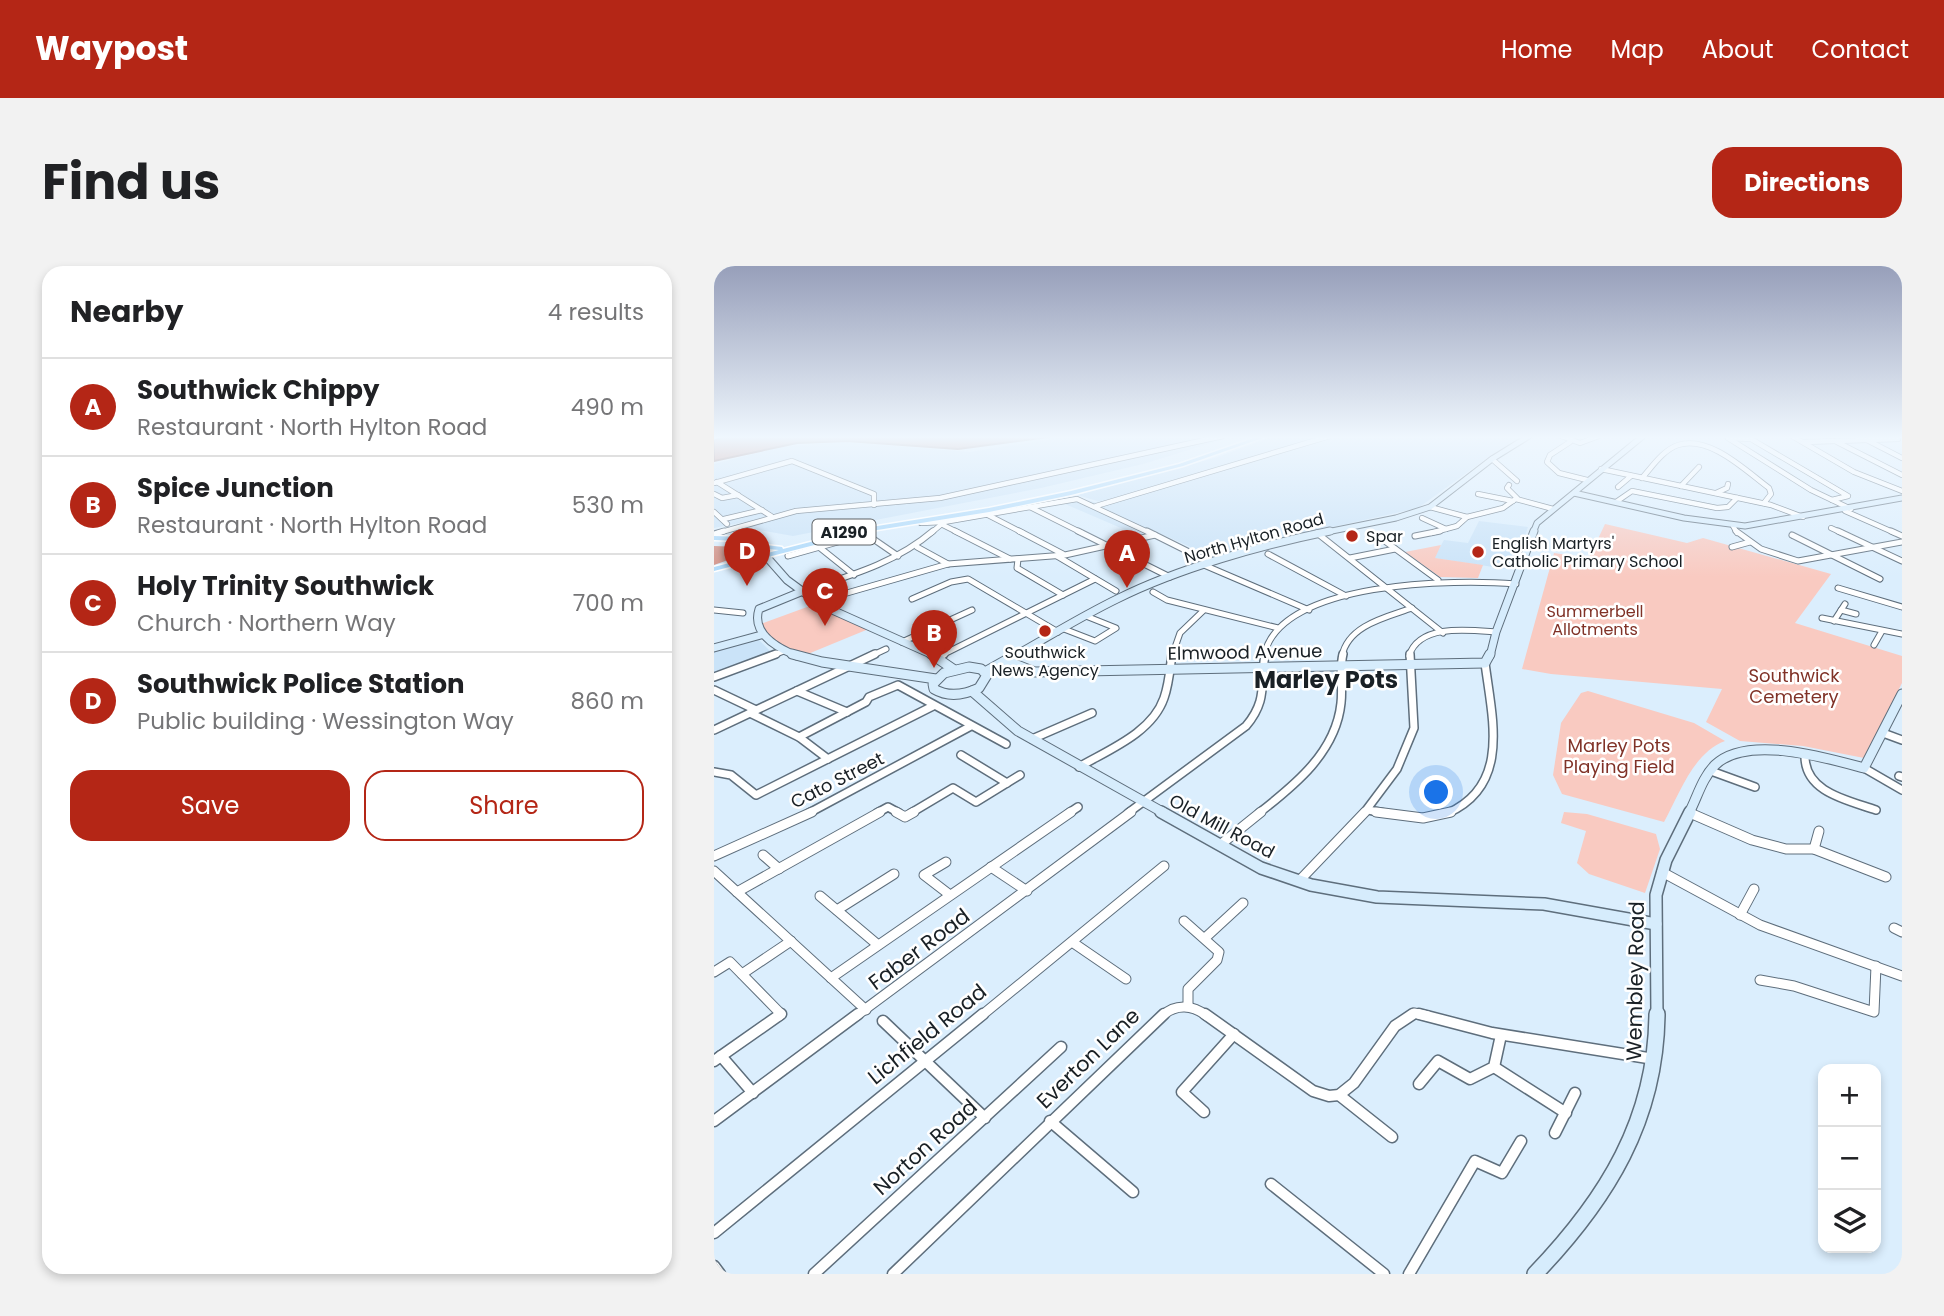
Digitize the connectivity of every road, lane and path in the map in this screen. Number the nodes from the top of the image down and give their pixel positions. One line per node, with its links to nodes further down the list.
1 (715, 483): 18 (street)
2 (847, 483): 32 (street)
3 (1010, 483): 32 (street)
4 (1096, 483): 62 (main road, A1290)
5 (1110, 483): 79 (main road, A1290)
6 (1173, 483): 35 (street)
7 (1461, 483): 36 (street, North Hylton Road)
8 (1584, 483): 21 (street)
9 (1667, 483): 17 (street)
10 (1684, 483): 17 (street)
11 (1762, 483): 31 (street)
12 (1800, 483): 28 (street)
13 (1826, 483): 28 (street)
14 (1880, 483): 19 (street)
15 (1728, 484): 22 (street)
16 (1509, 485): 27 (street)
17 (1681, 486): 22 (street)
18 (726, 487): 20 (street); 23 (street)
19 (1902, 491)
20 (714, 492): 23 (street)
21 (1574, 492): 30 (street); 37 (street)
22 (1715, 493): 24 (street)
23 (738, 495): 39 (street)
24 (1737, 498): 30 (street); 31 (street)
25 (1902, 498): 29 (street)
26 (1470, 500): 27 (street)
27 (1515, 500): 37 (street); 43 (street)
28 (1832, 500): 38 (street)
29 (1893, 501): 33 (street); 38 (street)
30 (1616, 502): 49 (street)
31 (1764, 503): 44 (street)
32 (874, 505): 42 (street)
33 (1902, 505)
34 (1030, 506): 35 (street); 41 (street); 63 (street)
35 (1097, 506): 54 (street)
36 (1430, 507): 43 (street); 52 (street, North Hylton Road)
37 (1553, 509): 89 (street)
38 (1851, 509): 44 (street); 57 (street)
39 (762, 510): 42 (street); 48 (street)
40 (714, 512): 48 (street)
41 (986, 514): 47 (street); 70 (street)
42 (771, 516): 48 (street)
43 (1467, 517): 51 (street)
44 (1804, 517): 49 (street)
45 (1422, 518): 51 (street)
46 (920, 523): 47 (street)
47 (943, 523): 65 (street); 76 (street)
48 (727, 524): 53 (street); 58 (street)
49 (1733, 526): 60 (street)
50 (1831, 528): 67 (street)
51 (1447, 530): 56 (street)
52 (1317, 533): 75 (street); 82 (street, North Hylton Road)
53 (714, 535): 58 (main road, A1290)
54 (1155, 535): 63 (street); 82 (street)
55 (1792, 535): 71 (street)
56 (1415, 536)
57 (1902, 536)
58 (728, 538): 62 (main road, A1290)
59 (1382, 539): 68 (street)
60 (1750, 542): 66 (street); 71 (street)
61 (1902, 542): 67 (street)
62 (757, 545): 78 (main road); 79 (street)
63 (1110, 545): 70 (street); 85 (street)
64 (819, 547): 72 (street); 73 (street); 84 (street)
65 (917, 547): 73 (street); 81 (street)
66 (1732, 547)
67 (1872, 547): 71 (street); 80 (street)
68 (1395, 549): 75 (street); 88 (street)
69 (1268, 554): 96 (street)
70 (1065, 555): 74 (street)
71 (1833, 555): 87 (street)
72 (788, 556)
73 (898, 556): 84 (street)
74 (1056, 556): 77 (street); 86 (street)
75 (1350, 558): 90 (street)
76 (1010, 559): 77 (street); 81 (street)
77 (1018, 559): 95 (street)
78 (744, 560): 79 (main road); 83 (main road)
79 (769, 560): 92 (street)
80 (1902, 561)
81 (948, 564): 97 (street)
82 (1208, 564): 85 (street, North Hylton Road); 105 (street)
83 (714, 569)
84 (854, 575): 92 (street)
85 (1170, 577): 110 (street, North Hylton Road)
86 (1095, 579): 93 (street); 95 (street)
87 (1880, 579)
88 (1438, 580): 89 (street); 90 (street)
89 (1516, 584): 116 (street)
90 (1387, 586): 96 (street); 101 (street)
91 (1838, 588): 100 (street)
92 (803, 591): 119 (street); 120 (street)
93 (1116, 591)
94 (1153, 592): 104 (street)
95 (1063, 595): 108 (street)
96 (1346, 596): 105 (street)
97 (826, 599)
98 (912, 599): 108 (street)
99 (1846, 604): 106 (street)
100 (1902, 607)
101 (1412, 608): 117 (street); 129 (street)
102 (714, 610): 107 (street)
103 (972, 610): 120 (street)
104 (1204, 610): 113 (street); 133 (street)
105 (1308, 610): 113 (street)
106 (1841, 610): 109 (street); 112 (street)
107 (743, 613)
108 (1029, 613): 114 (street); 125 (street)
109 (1856, 614)
110 (1086, 616): 114 (street, North Hylton Road); 114 (street)
111 (1822, 618): 112 (street)
112 (1834, 621): 115 (street)
113 (1278, 628): 130 (street, Faber Road)
114 (1061, 630): 126 (street, North Hylton Road)
115 (1882, 631): 118 (street); 121 (street)
116 (1496, 632): 117 (street); 127 (street)
117 (1443, 633): 128 (street)
118 (1902, 634)
119 (761, 635): 122 (street); 124 (street)
120 (902, 642): 125 (street)
121 (1874, 645)
122 (714, 648)
123 (886, 649): 131 (street)
124 (784, 651): 131 (street); 135 (street)
125 (938, 657): 132 (street)
126 (1007, 661): 133 (street, Elmwood Avenue); 134 (street, North Hylton Road)
127 (1485, 663): 128 (street, Elmwood Avenue); 165 (street)
128 (1407, 664): 129 (street, Elmwood Avenue); 165 (street)
129 (1340, 665): 130 (street, Elmwood Avenue); 169 (street)
130 (1262, 667): 133 (street, Elmwood Avenue); 163 (street, Faber Road)
131 (845, 668): 136 (street); 138 (street)
132 (953, 669): 134 (street); 136 (street)
133 (1172, 669): 155 (street)
134 (985, 672): 139 (street)
135 (714, 677)
136 (936, 679): 139 (street)
137 (714, 690): 142 (street)
138 (797, 691): 142 (street); 143 (street)
139 (972, 691): 149 (street, Old Mill Road)
140 (1901, 701): 147 (street)
141 (933, 706): 143 (street); 145 (street); 154 (street)
142 (753, 711): 146 (street); 148 (street)
143 (847, 712): 148 (street)
144 (1092, 713): 149 (street)
145 (971, 726): 151 (street); 172 (street, Cato Street)
146 (714, 730)
147 (1884, 733): 150 (street); 156 (street)
148 (799, 737): 154 (street)
149 (1032, 739): 155 (street, Old Mill Road)
150 (1902, 740)
151 (1006, 744)
152 (961, 755): 160 (street)
153 (1805, 755): 156 (street); 157 (street); 166 (street)
154 (828, 759): 158 (street)
155 (1079, 768): 163 (street, Old Mill Road)
156 (1864, 768): 162 (street)
157 (1711, 771): 161 (street); 167 (street, Wembley Road)
158 (714, 772)
159 (1020, 775): 160 (street)
160 (1007, 783): 176 (street)
161 (1755, 787)
162 (1902, 790)
163 (1144, 804): 169 (street, Old Mill Road); 183 (street, Faber Road)
164 (1078, 807): 175 (street)
165 (1368, 810): 181 (street)
166 (1876, 810)
167 (1690, 813): 170 (street); 178 (street, Wembley Road)
168 (1819, 831): 170 (street)
169 (1220, 845): 181 (street, Old Mill Road)
170 (1814, 849): 180 (street)
171 (763, 855): 176 (street)
172 (714, 856)
173 (946, 862): 185 (street)
174 (1164, 866): 194 (street, Lichfield Road)
175 (991, 867): 183 (street); 185 (street)
176 (779, 869): 184 (street)
177 (714, 870): 184 (street)
178 (1662, 872): 189 (street); 191 (street, Wembley Road)
179 (894, 874): 188 (street)
180 (1886, 877)
181 (1299, 881): 191 (street, Old Mill Road)
182 (1754, 889): 189 (street)
183 (1027, 891): 204 (street, Faber Road)
184 (737, 892): 193 (street)
185 (950, 895): 195 (street)
186 (820, 897): 188 (street)
187 (1243, 903): 192 (street)
188 (837, 910): 195 (street)
189 (1740, 915): 196 (street)
190 (1184, 921): 192 (street)
191 (1656, 924): 210 (street, Wembley Road)
192 (1205, 938): 203 (street)
193 (792, 941): 198 (street); 200 (street)
194 (1072, 942): 201 (street); 211 (street, Lichfield Road)
195 (878, 945): 200 (street)
196 (1877, 966): 199 (street); 202 (street)
197 (714, 972): 198 (street)
198 (742, 974): 209 (street)
199 (1902, 976)
200 (831, 978): 204 (street)
201 (1126, 979)
202 (1760, 980)
203 (1188, 1006): 206 (street); 221 (street, Everton Lane)
204 (866, 1010): 214 (street, Faber Road)
205 (883, 1021): 211 (street)
206 (1234, 1034): 216 (street); 217 (street)
207 (1501, 1035): 210 (street); 212 (street); 216 (street)
208 (1060, 1046): 219 (street, Norton Road)
209 (718, 1059): 214 (street)
210 (1655, 1059): 234 (street, Wembley Road)
211 (925, 1060): 219 (street); 227 (street, Lichfield Road)
212 (1494, 1067): 213 (street); 218 (street)
213 (1419, 1084)
214 (753, 1093): 220 (street, Faber Road)
215 (1575, 1093): 218 (street)
216 (1339, 1095): 223 (street)
217 (1204, 1112)
218 (1566, 1112): 222 (street)
219 (985, 1118): 230 (street, Norton Road)
220 (714, 1121)
221 (1050, 1121): 226 (street); 231 (street, Everton Lane)
222 (1555, 1133)
223 (1392, 1137)
224 (1521, 1141): 233 (street)
225 (1271, 1184): 232 (street)
226 (1133, 1192)
227 (714, 1233)
228 (714, 1266): 229 (street)
229 (720, 1274)
230 (814, 1274)
231 (893, 1274)
232 (1384, 1274)
233 (1409, 1274)
234 (1535, 1274)

